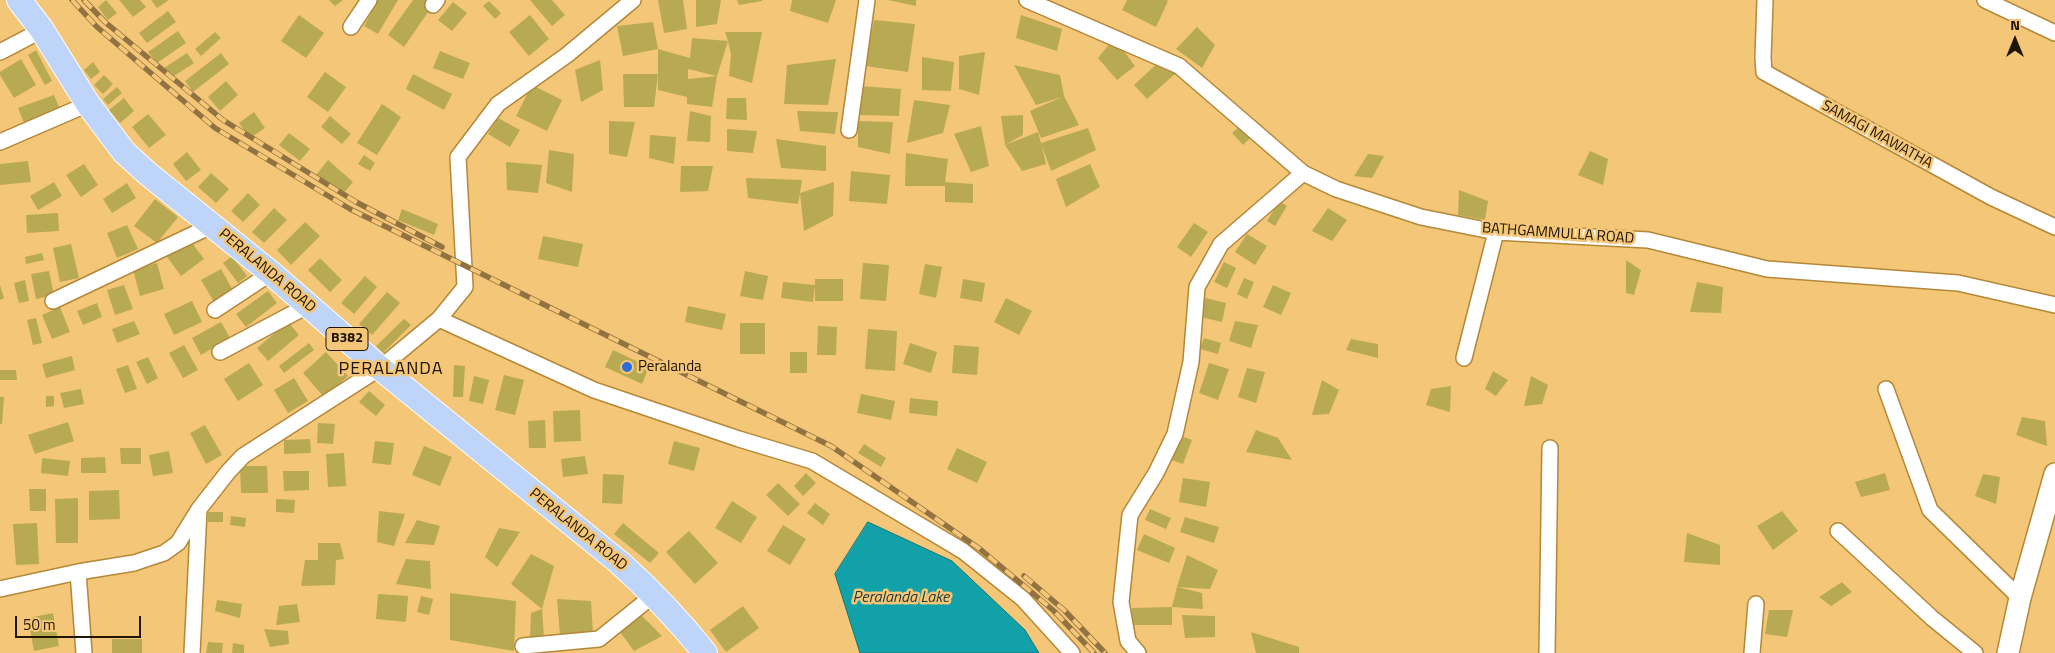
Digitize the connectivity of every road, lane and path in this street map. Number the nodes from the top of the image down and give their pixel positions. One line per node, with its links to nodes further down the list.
1 (19, 0): 9 (main road, PERALANDA ROAD / B382)
2 (369, 0): 8 (street)
3 (633, 0): 24 (street)
4 (868, 0): 13 (street)
5 (1027, 0): 15 (street, BATHGAMMULLA ROAD)
6 (1765, 0): 17 (street, SAMAGI MAWATHA)
7 (1985, 0): 10 (street)
8 (351, 27)
9 (42, 30): 11 (street); 12 (main road, PERALANDA ROAD / B382)
10 (2055, 33)
11 (0, 52)
12 (88, 104): 14 (street); 16 (main road, PERALANDA ROAD / B382)
13 (849, 130)
14 (0, 142)
15 (1303, 172): 18 (street, BATHGAMMULLA ROAD); 43 (street)
16 (213, 225): 19 (main road, PERALANDA ROAD / B382); 20 (street)
17 (2055, 227)
18 (1496, 232): 22 (street, BATHGAMMULLA ROAD); 26 (street)
19 (271, 273): 21 (main road, PERALANDA ROAD / B382); 23 (street)
20 (53, 301)
21 (309, 305): 25 (street); 27 (main road, PERALANDA ROAD / B382)
22 (2055, 305)
23 (215, 310)
24 (439, 319): 27 (street); 42 (street)
25 (220, 352)
26 (1464, 358)
27 (380, 368): 31 (street); 35 (main road, PERALANDA ROAD / B382)
28 (1886, 389): 36 (street)
29 (1550, 448): 44 (street)
30 (2055, 474): 36 (street)
31 (199, 509): 33 (street); 39 (street)
32 (1838, 531): 46 (street)
33 (78, 572): 34 (street); 40 (street)
34 (0, 588)
35 (655, 594): 38 (street); 41 (main road, PERALANDA ROAD / B382)
36 (2020, 598): 47 (street)
37 (1756, 604): 45 (street)
38 (523, 646)
39 (190, 652)
40 (84, 653)
41 (705, 653)
42 (1072, 653)
43 (1138, 653)
44 (1547, 653)
45 (1752, 653)
46 (1975, 653)
47 (2008, 653)

